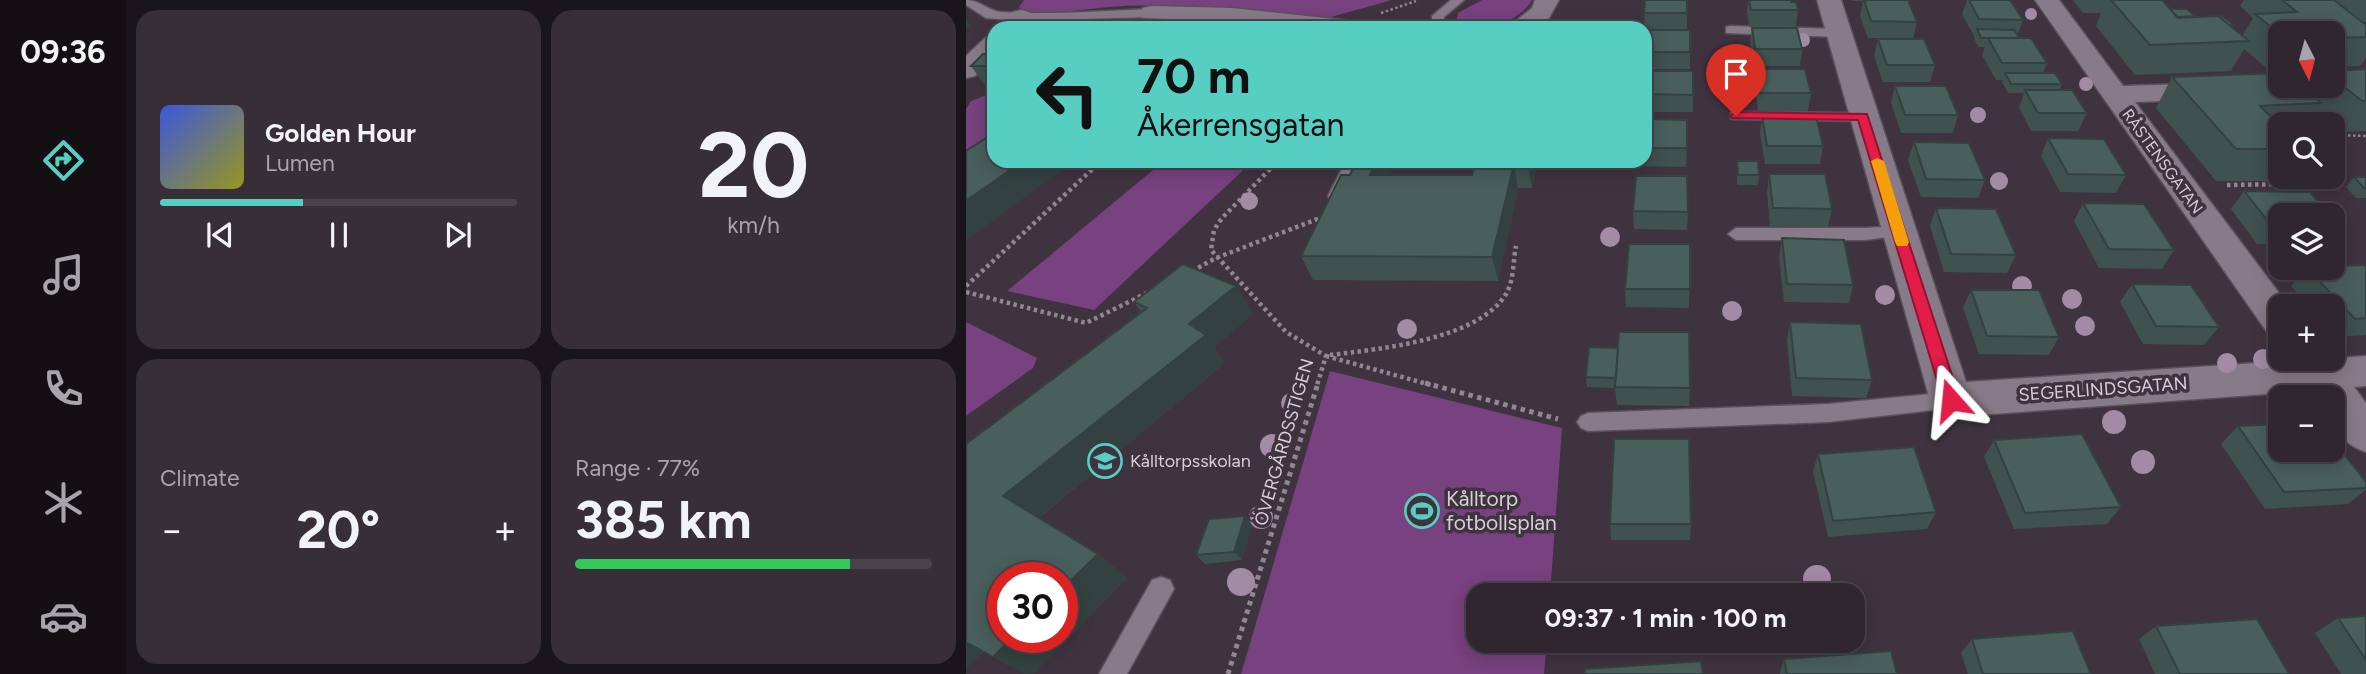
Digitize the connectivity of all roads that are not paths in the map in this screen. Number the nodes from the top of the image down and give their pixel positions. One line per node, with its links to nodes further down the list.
1 (1458, 0): 10 (lane)
2 (1547, 0): 11 (street)
3 (1829, 0): 13 (street)
4 (2047, 0): 17 (street, RÅSTENSGATAN)
5 (966, 1): 7 (lane)
6 (1151, 13): 8 (lane); 9 (street)
7 (1010, 21)
8 (1043, 21)
9 (1288, 21)
10 (1438, 21)
11 (1530, 21)
12 (1730, 30): 13 (lane)
13 (1839, 33): 19 (street)
14 (987, 50): 15 (street)
15 (966, 70)
16 (2366, 86): 17 (street)
17 (2116, 94): 24 (street, RÅSTENSGATAN)
18 (1736, 116): 19 (lane)
19 (1863, 117): 22 (street)
20 (1350, 168): 21 (lane)
21 (1325, 216)
22 (1898, 231): 23 (lane); 29 (street)
23 (1736, 234)
24 (2268, 306)
25 (2345, 369): 28 (street, SEGERLINDSGATAN)
26 (2268, 370): 29 (street, SEGERLINDSGATAN)
27 (2317, 371): 31 (street)
28 (2366, 371)
29 (1951, 400): 30 (lane, SEGERLINDSGATAN)
30 (1588, 422)
31 (2366, 434)
32 (1161, 589): 33 (lane)
33 (1112, 674)

